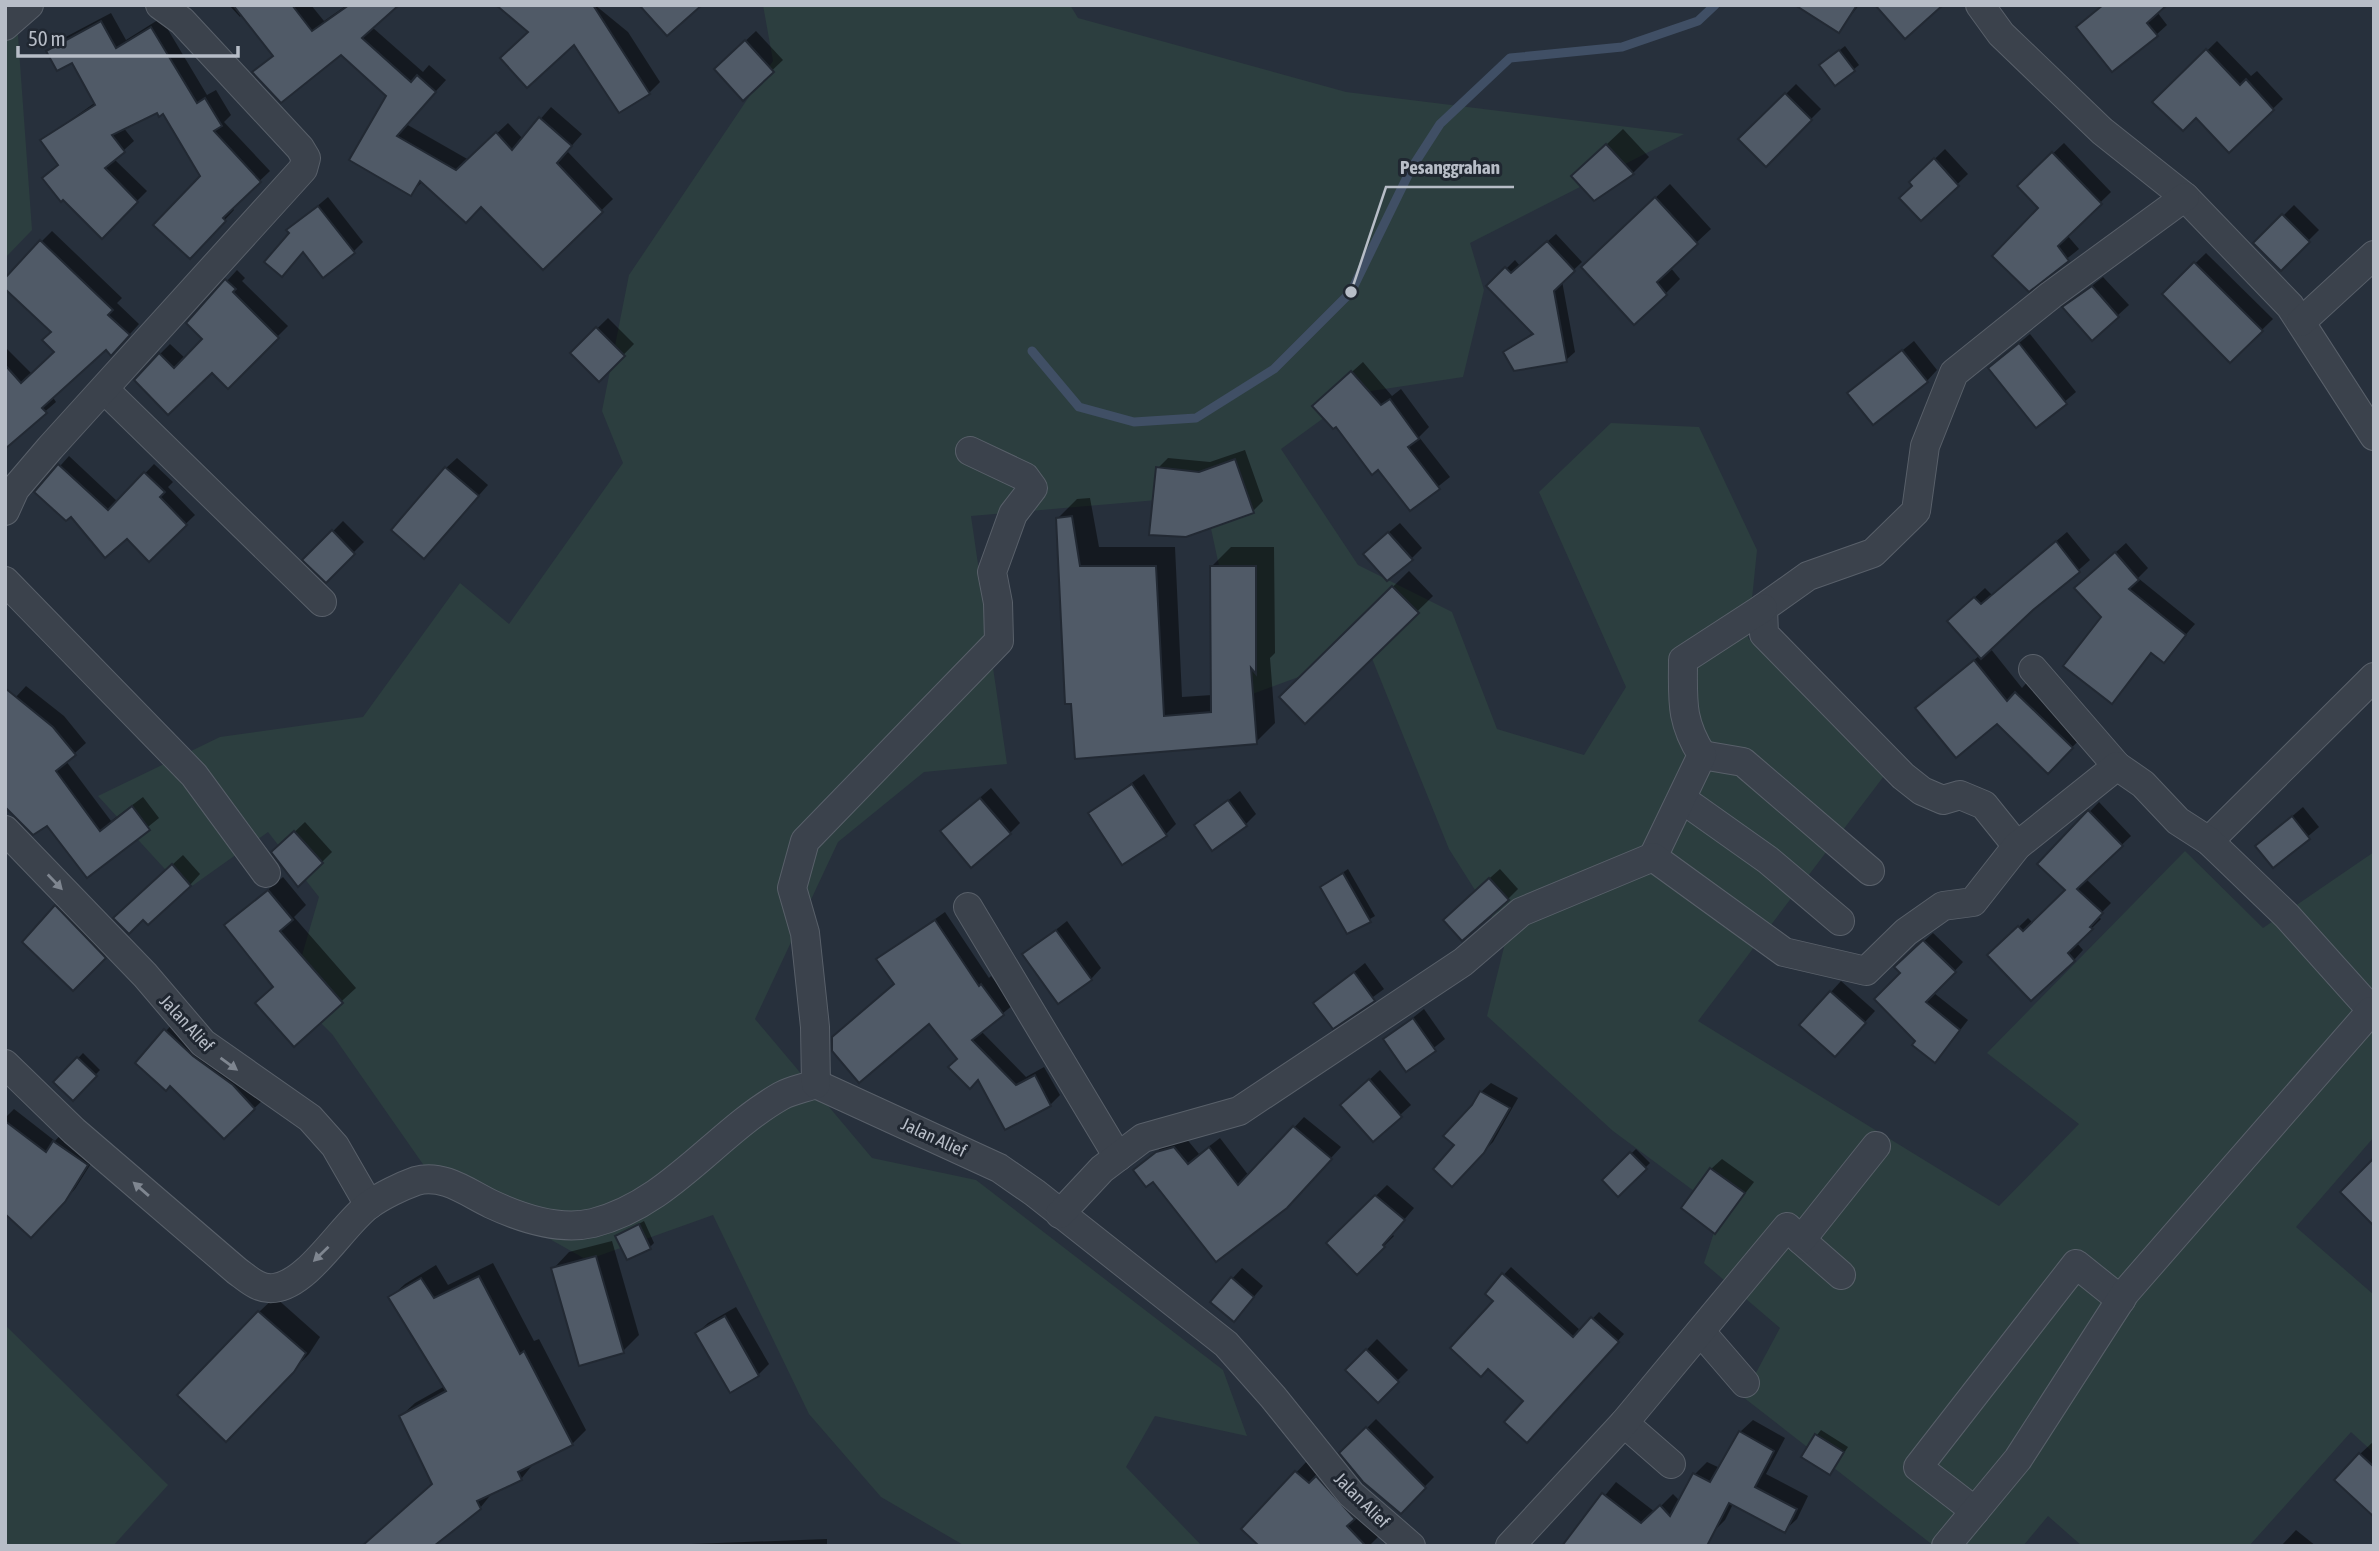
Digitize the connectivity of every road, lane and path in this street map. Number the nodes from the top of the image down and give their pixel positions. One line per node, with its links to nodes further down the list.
1 (29, 5): 4 (street)
2 (160, 5): 8 (street)
3 (1980, 5): 5 (street)
4 (5, 26)
5 (2185, 197): 7 (street); 14 (street)
6 (2374, 255): 7 (street)
7 (2301, 322): 9 (street)
8 (105, 390): 11 (street); 13 (street)
9 (2374, 436)
10 (970, 452): 30 (street)
11 (5, 511)
12 (5, 581): 25 (street)
13 (322, 602)
14 (1763, 608): 17 (street); 22 (street)
15 (2033, 669): 18 (street)
16 (2374, 677): 21 (street)
17 (1702, 755): 19 (street); 24 (street)
18 (2118, 766): 21 (street); 22 (street)
19 (1682, 799): 23 (street); 27 (street)
20 (6, 833): 33 (street, Jalan Alief, one-way to 33)
21 (2209, 841): 28 (street)
22 (2017, 846): 23 (street)
23 (1653, 858): 32 (street)
24 (1870, 871)
25 (266, 873)
26 (968, 907): 32 (street)
27 (1840, 921)
28 (2372, 1012): 37 (street)
29 (5, 1064): 33 (street, one-way to 29)
30 (816, 1084): 33 (street); 34 (street, Jalan Alief)
31 (1876, 1146): 35 (street)
32 (1118, 1157): 34 (street)
33 (369, 1205)
34 (1060, 1214): 43 (street, Jalan Alief)
35 (1801, 1240): 36 (street); 38 (street)
36 (1841, 1275)
37 (2121, 1300): 42 (street); 42 (street)
38 (1701, 1332): 39 (street); 40 (street)
39 (1745, 1383)
40 (1624, 1423): 41 (street); 44 (street)
41 (1671, 1464)
42 (1975, 1511): 45 (street)
43 (1411, 1546)
44 (1510, 1546)
45 (1946, 1546)

